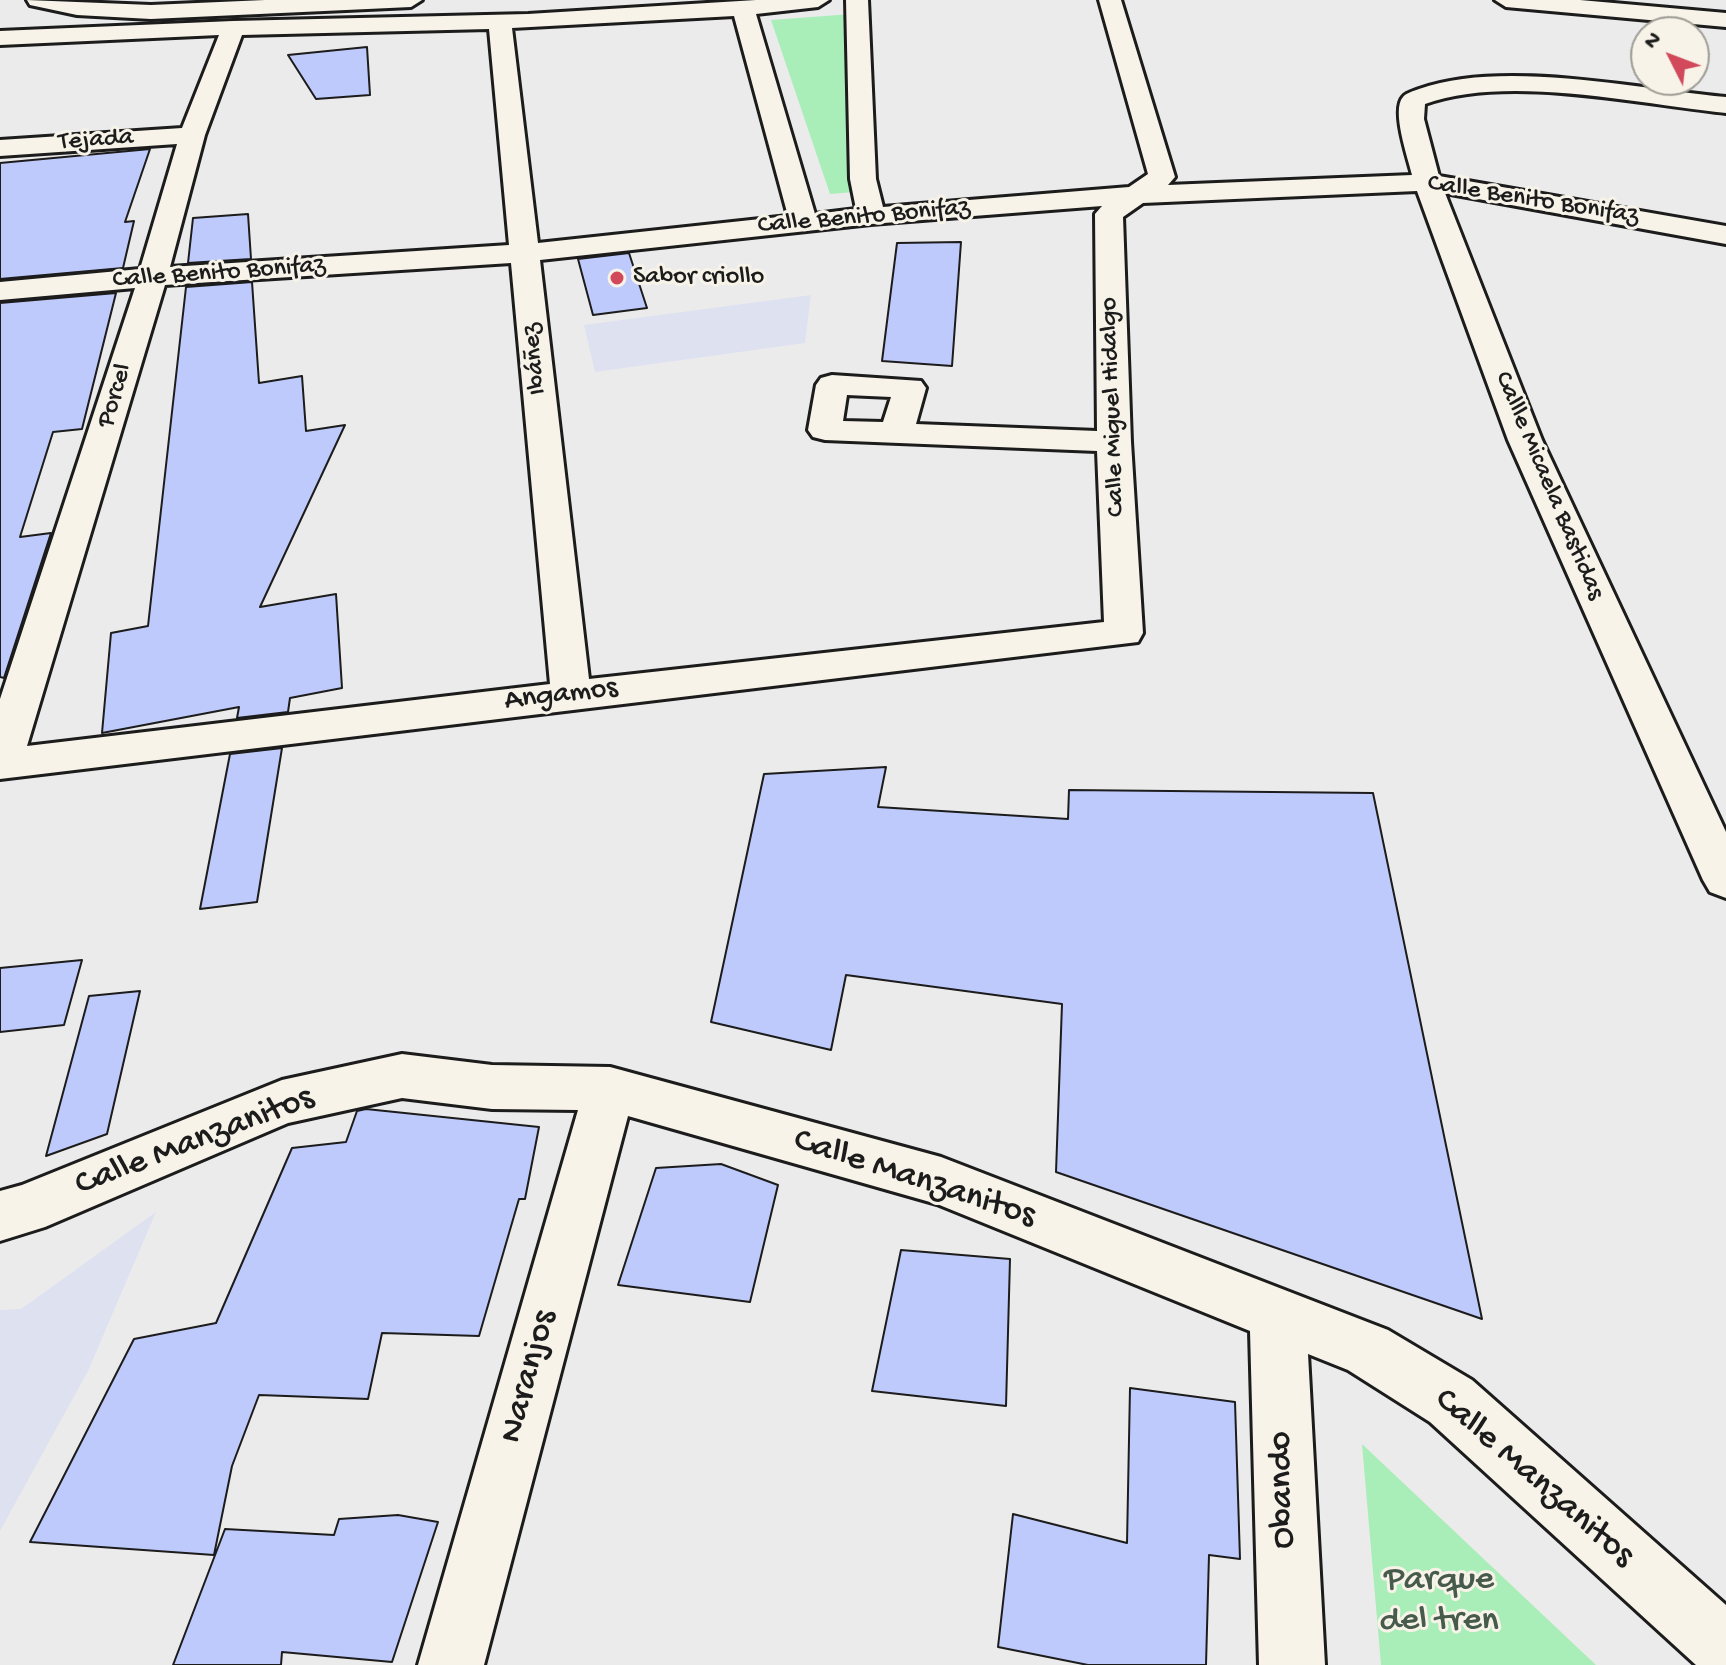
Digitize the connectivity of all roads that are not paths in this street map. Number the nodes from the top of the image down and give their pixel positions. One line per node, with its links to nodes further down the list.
1 (411, 0): 7 (street)
2 (818, 0): 8 (street)
3 (857, 0): 18 (street)
4 (1110, 0): 17 (street)
5 (1506, 0): 9 (street)
6 (50, 1): 7 (street)
7 (336, 2)
8 (743, 9): 10 (street); 19 (street)
9 (1726, 20)
10 (500, 23): 11 (street); 21 (street, Ibáñez)
11 (233, 28): 12 (street); 14 (street, Porcel)
12 (0, 38)
13 (1726, 105): 16 (street, Callle Micaela Bastidas)
14 (192, 135): 15 (street, Tejada); 22 (street, Porcel)
15 (0, 148)
16 (1427, 182): 17 (street, Calle Benito Bonifaz); 20 (street, Calle Benito Bonifaz); 29 (street, Callle Micaela Bastidas)
17 (1137, 195): 18 (street, Calle Benito Bonifaz); 25 (street, Calle Miguel Hidalgo)
18 (871, 216): 19 (street, Calle Benito Bonifaz)
19 (804, 223): 21 (street, Calle Benito Bonifaz)
20 (1726, 235)
21 (524, 253): 22 (street, Calle Benito Bonifaz); 27 (street, Ibáñez)
22 (153, 277): 23 (street, Calle Benito Bonifaz); 28 (street, Porcel)
23 (0, 291)
24 (897, 433): 25 (street)
25 (1114, 442): 26 (street, Calle Miguel Hidalgo)
26 (1124, 633): 27 (street, Angamos)
27 (571, 695): 28 (street, Angamos)
28 (0, 764)
29 (1726, 880)
30 (610, 1089): 31 (street, Calle Manzanitos); 32 (street, Calle Manzanitos); 34 (street, Naranjos)
31 (0, 1216)
32 (1278, 1315): 33 (street, Calle Manzanitos); 35 (street, Obando)
33 (1726, 1648)
34 (451, 1665)
35 (1292, 1665)

